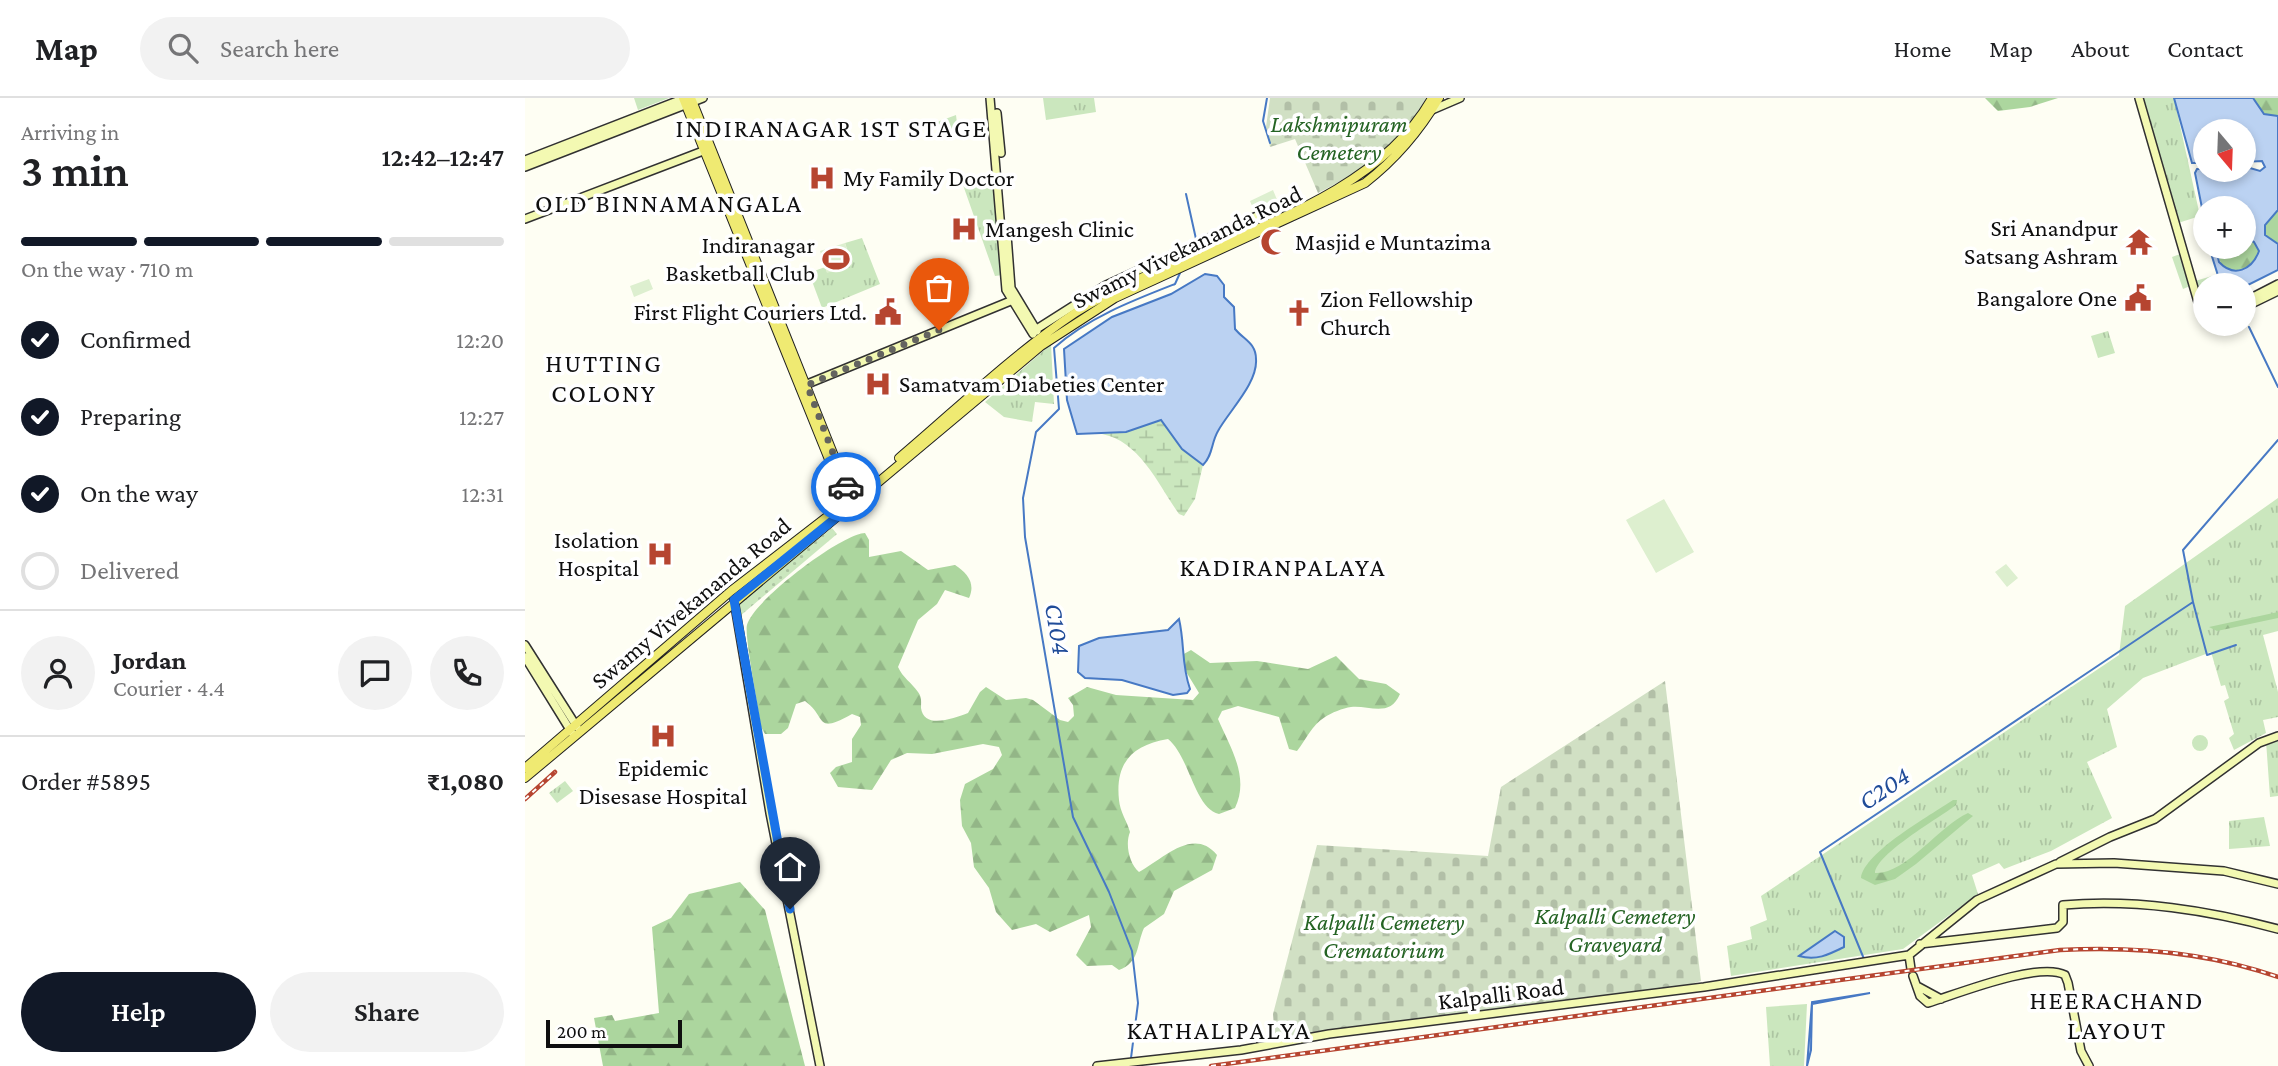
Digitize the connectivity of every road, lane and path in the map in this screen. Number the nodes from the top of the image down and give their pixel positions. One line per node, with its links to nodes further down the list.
1 (703, 98): 6 (street)
2 (993, 98): 17 (street)
3 (1446, 98): 7 (street)
4 (1460, 98): 7 (street)
5 (2139, 98): 13 (street)
6 (686, 100): 8 (main road); 9 (street); 10 (street); 21 (main road)
7 (1433, 103): 20 (main road, Swamy Vivekananda Road)
8 (703, 151): 12 (street); 21 (main road)
9 (525, 160)
10 (525, 167)
11 (1283, 204): 19 (street)
12 (525, 219)
13 (2193, 281)
14 (2278, 284): 16 (street)
15 (2278, 291): 18 (street)
16 (2256, 295)
17 (1014, 299): 19 (street); 21 (street)
18 (2256, 302)
19 (1034, 330): 20 (street)
20 (1042, 342): 22 (main road, Swamy Vivekananda Road)
21 (803, 386): 22 (main road)
22 (850, 503): 23 (main road, Swamy Vivekananda Road); 26 (main road, Swamy Vivekananda Road)
23 (734, 600): 26 (main road, Swamy Vivekananda Road); 30 (street)
24 (525, 645): 26 (street)
25 (525, 657): 26 (street)
26 (575, 731): 28 (main road, Swamy Vivekananda Road); 29 (main road, Swamy Vivekananda Road)
27 (2278, 736): 31 (street)
28 (525, 768)
29 (525, 778)
30 (767, 789): 38 (street); 38 (street)
31 (2056, 864): 32 (street); 34 (street)
32 (2278, 884)
33 (2278, 929): 34 (street)
34 (1920, 944): 35 (street)
35 (1909, 955): 36 (street); 39 (street, Kalpalli Road)
36 (1916, 985): 37 (street); 37 (street)
37 (1941, 999): 40 (street)
38 (820, 1066)
39 (1097, 1066)
40 (2089, 1066)

